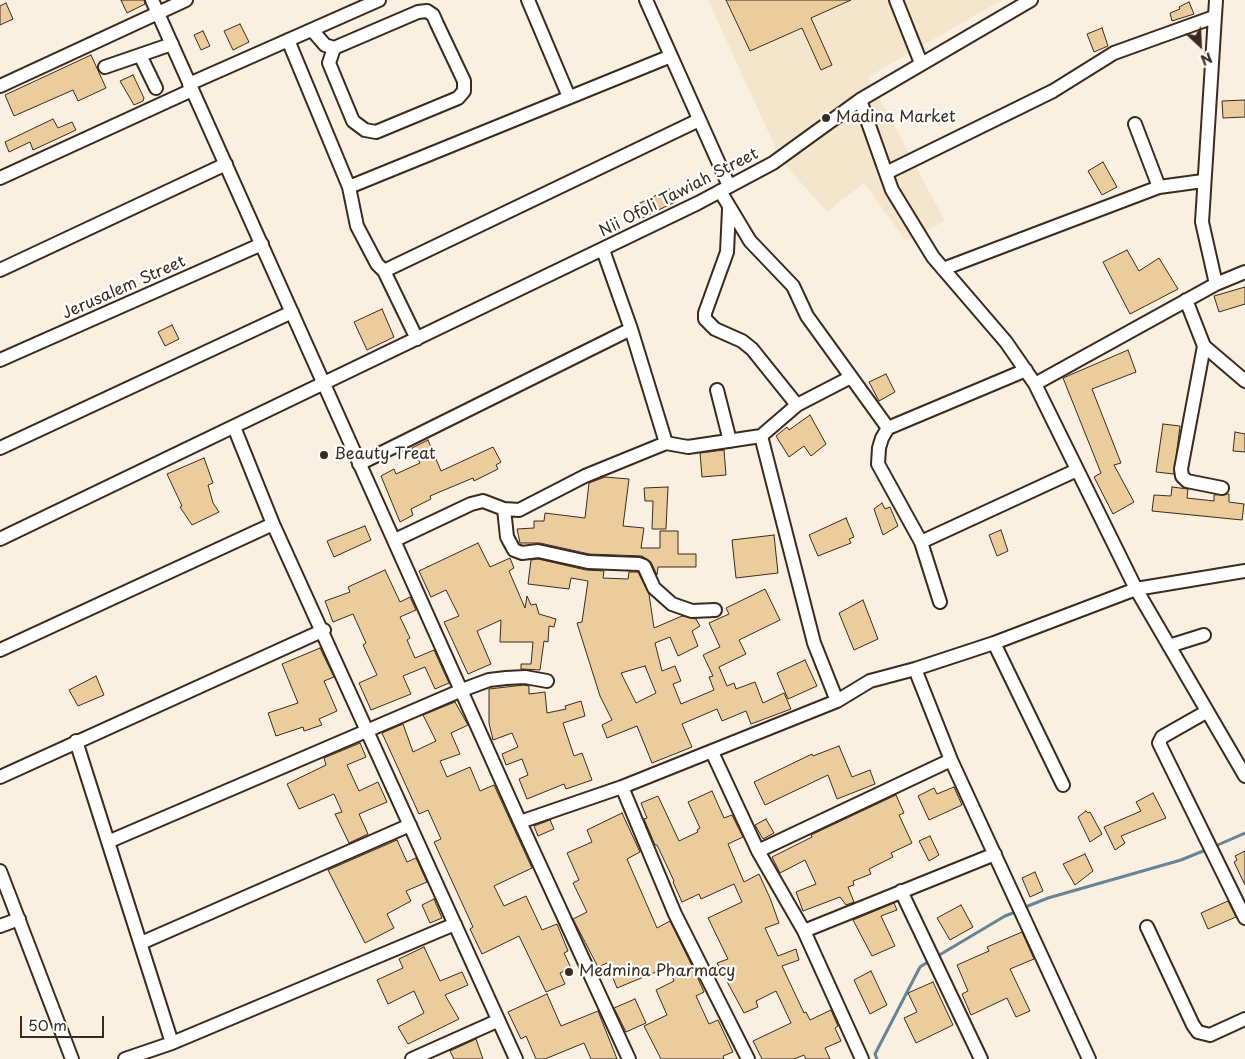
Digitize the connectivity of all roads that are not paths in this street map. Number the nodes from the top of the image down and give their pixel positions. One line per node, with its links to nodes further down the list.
1 (152, 0): 9 (street)
2 (186, 0): 9 (street)
3 (379, 0): 11 (street)
4 (528, 0): 22 (street)
5 (646, 0): 16 (street)
6 (896, 0): 17 (street)
7 (1031, 0): 17 (street, Nii Ofoli Tawiah Street)
8 (1216, 0): 10 (street)
9 (158, 13): 13 (street); 19 (street)
10 (1214, 17): 27 (street); 29 (street)
11 (312, 30): 12 (street); 14 (street)
12 (288, 40): 20 (street); 30 (street)
13 (172, 44): 15 (street); 20 (street)
14 (334, 48): 14 (street)
15 (140, 55): 18 (street); 21 (street)
16 (671, 56): 22 (street); 24 (street)
17 (921, 63): 23 (street, Nii Ofoli Tawiah Street)
18 (105, 67)
19 (0, 86)
20 (190, 87): 26 (street); 28 (street)
21 (156, 88)
22 (569, 97): 30 (street)
23 (860, 100): 27 (street); 32 (street, Nii Ofoli Tawiah Street)
24 (699, 120): 32 (street); 38 (street)
25 (1135, 124): 31 (street)
26 (226, 164): 34 (street); 37 (street)
27 (886, 173): 36 (street)
28 (0, 178)
29 (1203, 181): 31 (street); 40 (street)
30 (349, 187): 38 (street)
31 (1159, 187): 36 (street)
32 (725, 189): 33 (street); 35 (street, Nii Ofoli Tawiah Street)
33 (729, 209): 48 (street); 53 (street)
34 (262, 244): 42 (street); 46 (street, Jerusalem Street)
35 (603, 250): 43 (street); 44 (street, Nii Ofoli Tawiah Street)
36 (943, 269): 47 (street)
37 (0, 270)
38 (384, 271): 44 (street)
39 (1245, 272): 40 (street)
40 (1216, 284): 41 (street)
41 (1186, 300): 45 (street); 51 (street)
42 (292, 312): 50 (street); 59 (street)
43 (631, 329): 58 (street); 60 (street)
44 (417, 338): 50 (street, Nii Ofoli Tawiah Street)
45 (1204, 346): 49 (street); 62 (street)
46 (0, 360)
47 (1026, 370): 51 (street); 55 (street)
48 (851, 377): 53 (street); 55 (street)
49 (1245, 381)
50 (324, 384): 54 (street, Nii Ofoli Tawiah Street); 60 (street)
51 (1035, 384): 61 (street)
52 (717, 390): 57 (street)
53 (797, 405): 56 (street)
54 (234, 427): 64 (street); 65 (street, Nii Ofoli Tawiah Street)
55 (888, 428): 67 (street)
56 (761, 436): 57 (street); 80 (street)
57 (730, 441): 58 (street)
58 (666, 443): 63 (street)
59 (0, 448)
60 (359, 464): 66 (street)
61 (1077, 470): 67 (street); 69 (street)
62 (1222, 488)
63 (504, 509): 66 (street); 71 (street)
64 (273, 524): 72 (street); 76 (street)
65 (0, 539)
66 (395, 540): 79 (street)
67 (921, 542): 70 (street)
68 (1245, 571): 69 (street)
69 (1136, 589): 74 (street); 75 (street)
70 (940, 602)
71 (715, 610)
72 (324, 630): 82 (street); 83 (street)
73 (1204, 635): 75 (street)
74 (994, 642): 77 (street); 88 (street)
75 (1168, 646): 81 (street)
76 (0, 650)
77 (915, 669): 80 (street); 85 (street)
78 (547, 682): 79 (street)
79 (462, 690): 82 (street); 90 (street)
80 (836, 701): 84 (street)
81 (1206, 712): 86 (street); 97 (street)
82 (368, 729): 91 (street); 92 (street)
83 (76, 741): 87 (street); 92 (street)
84 (712, 752): 89 (street); 93 (street)
85 (951, 760): 93 (street); 94 (street)
86 (1245, 776)
87 (0, 777)
88 (1063, 785)
89 (622, 787): 90 (street); 112 (street)
90 (520, 822): 111 (street)
91 (410, 825): 99 (street); 103 (street)
92 (110, 841): 103 (street)
93 (758, 851): 102 (street)
94 (994, 854): 96 (street); 115 (street)
95 (0, 871): 98 (street)
96 (900, 891): 102 (street); 114 (street)
97 (1245, 918)
98 (19, 919): 100 (street); 107 (street)
99 (455, 924): 105 (street); 106 (street)
100 (0, 926)
101 (1147, 927): 104 (street)
102 (804, 931): 113 (street)
103 (141, 943): 106 (street)
104 (1245, 1019)
105 (498, 1021): 109 (street); 110 (street)
106 (172, 1043): 108 (street)
107 (72, 1059)
108 (125, 1059)
109 (412, 1059)
110 (516, 1059)
111 (630, 1059)
112 (748, 1059)
113 (862, 1059)
114 (981, 1059)
115 (1089, 1059)

